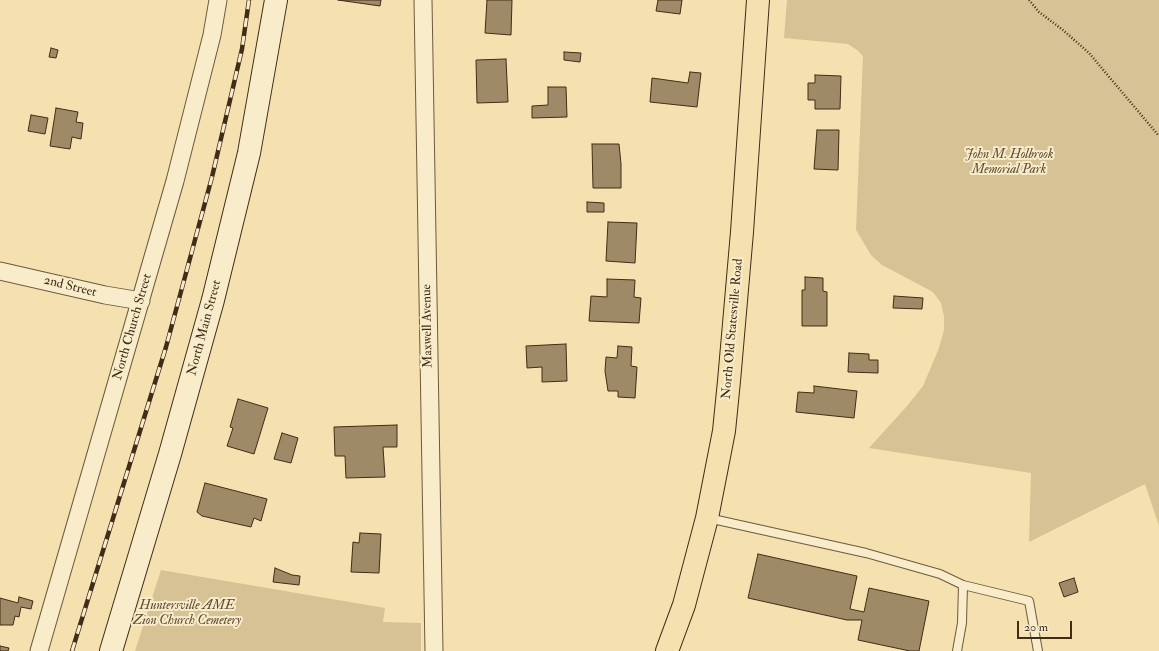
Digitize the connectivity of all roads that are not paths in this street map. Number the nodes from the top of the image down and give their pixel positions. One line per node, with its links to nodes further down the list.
1 (218, 0): 6 (street, North Church Street)
2 (276, 0): 10 (street, North Main Street)
3 (423, 0): 11 (street, Maxwell Avenue)
4 (758, 0): 7 (main road, North Old Statesville Road)
5 (0, 271): 6 (street, 2nd Street)
6 (141, 301): 9 (street, North Church Street)
7 (708, 518): 8 (lane); 12 (main road, North Old Statesville Road)
8 (963, 586): 13 (lane); 14 (lane)
9 (39, 651)
10 (111, 651)
11 (434, 651)
12 (667, 651)
13 (957, 651)
14 (1038, 651)

